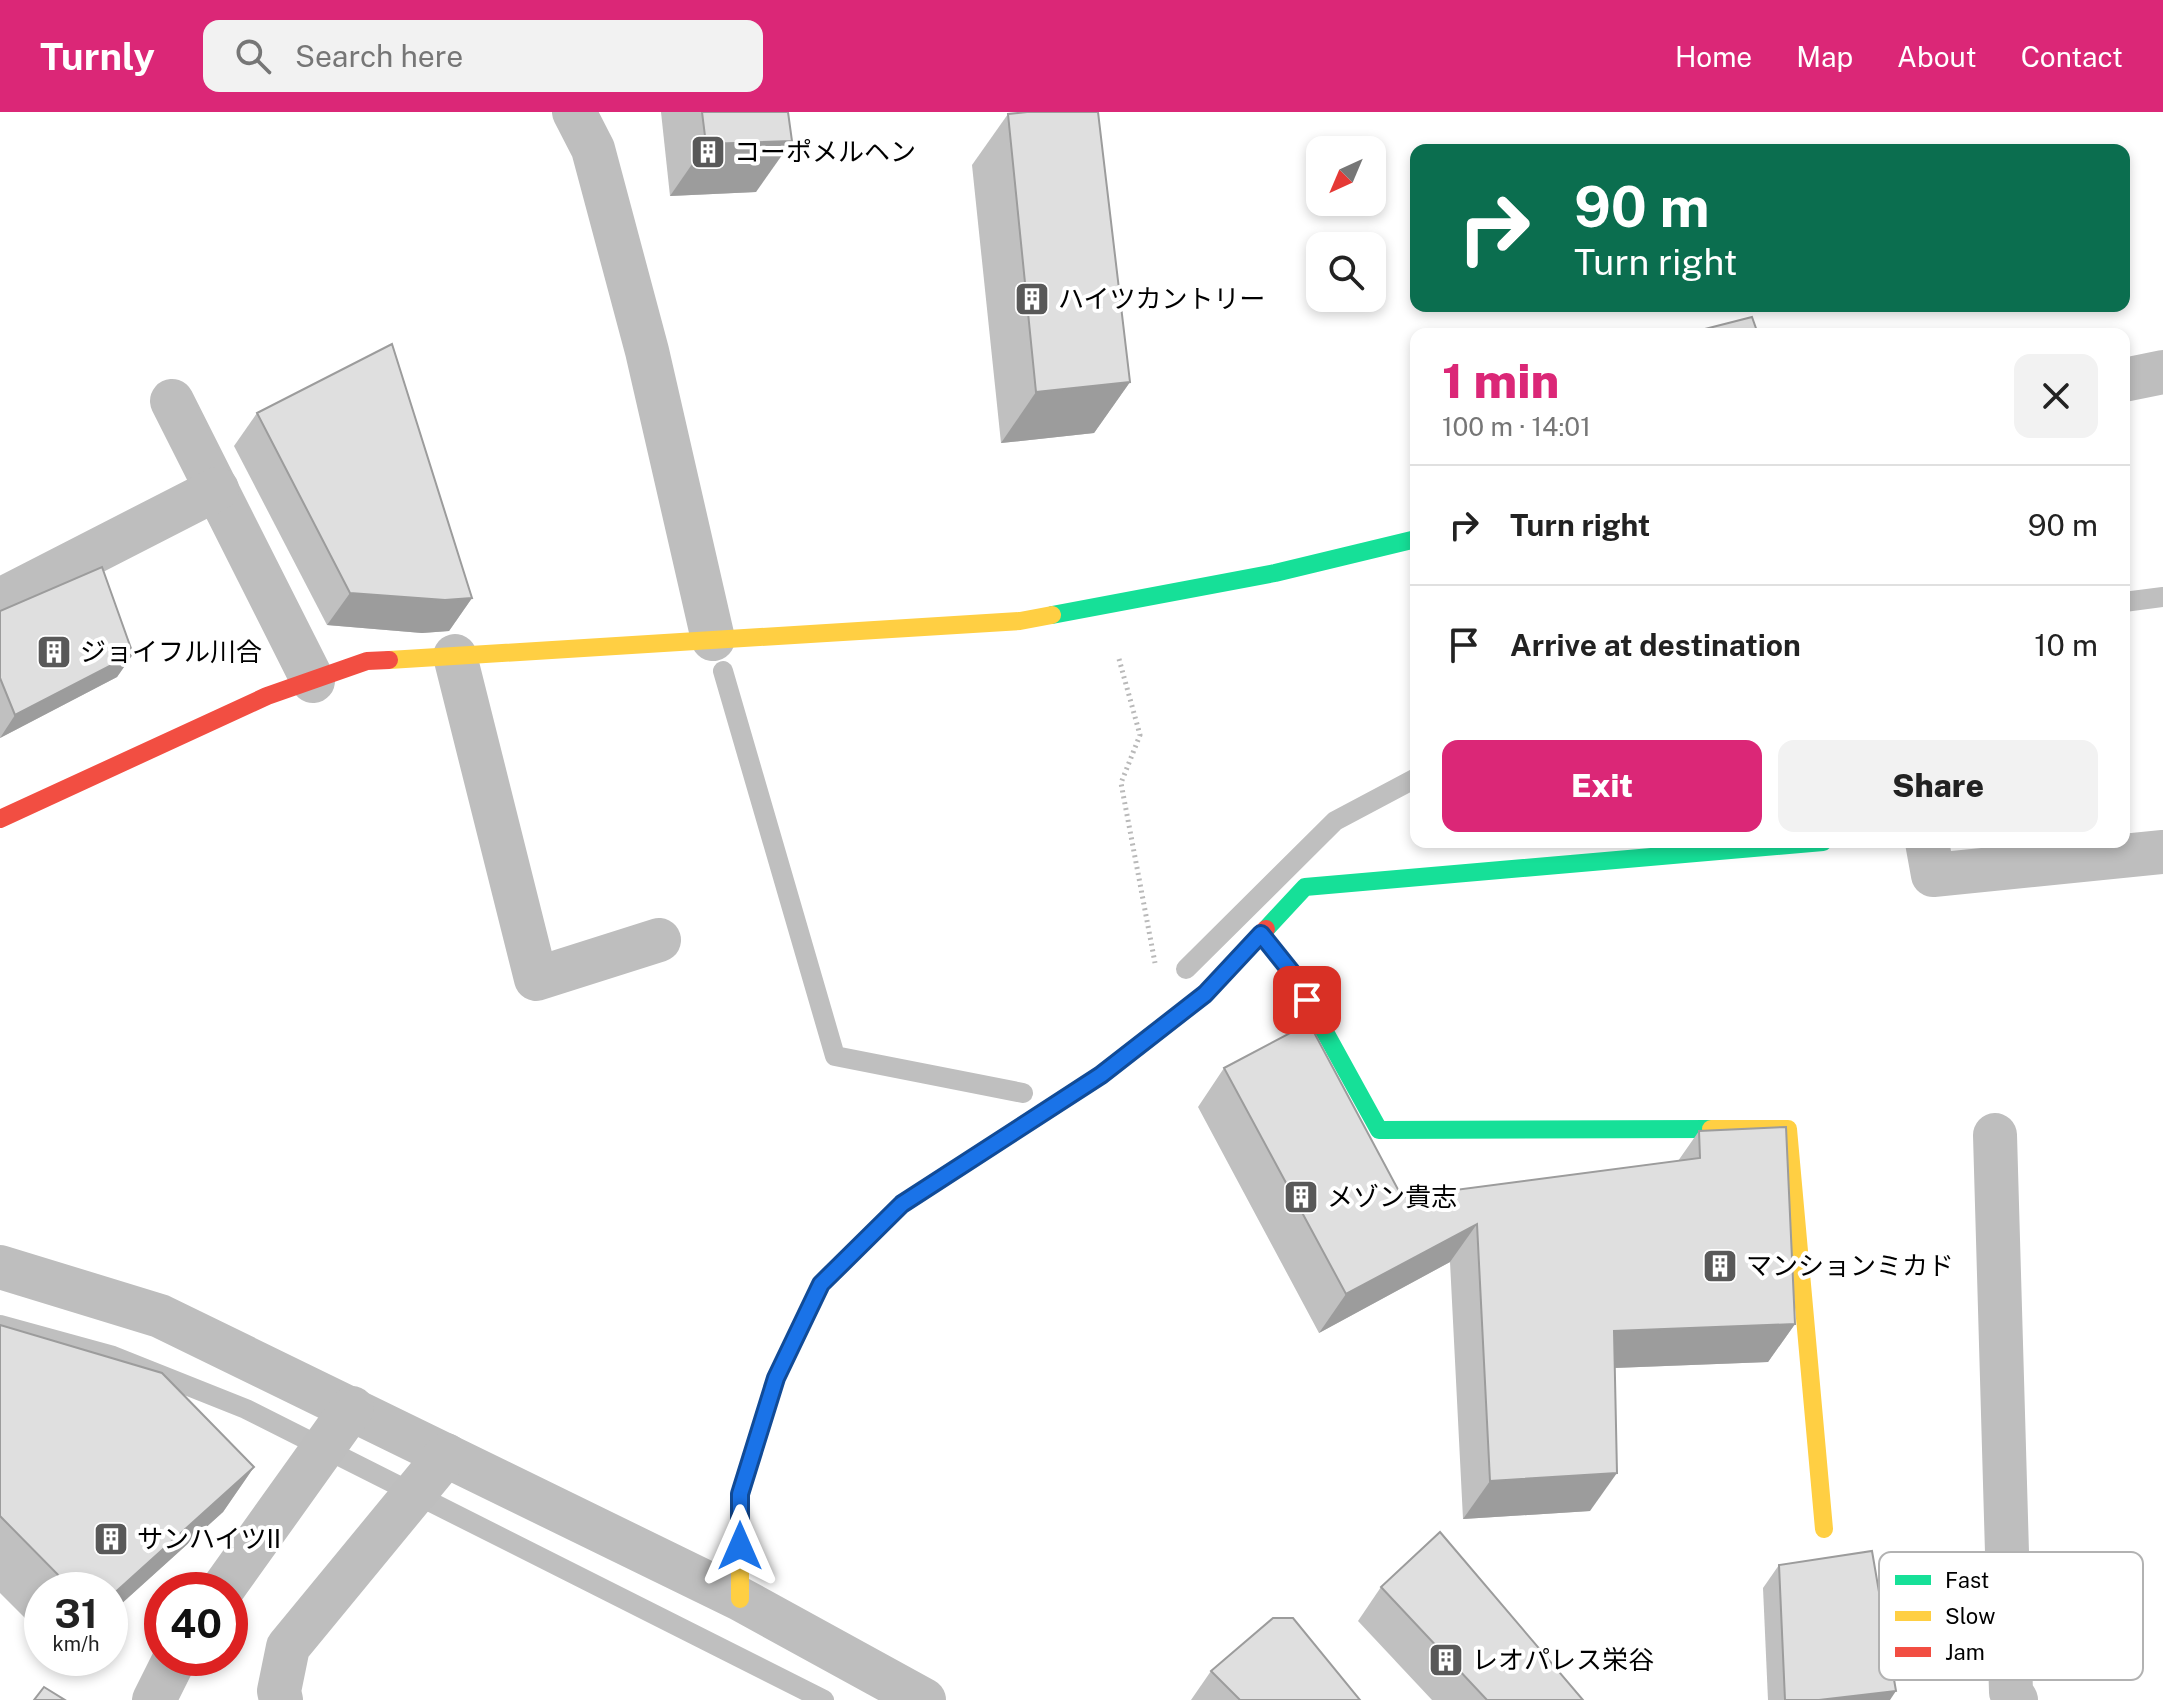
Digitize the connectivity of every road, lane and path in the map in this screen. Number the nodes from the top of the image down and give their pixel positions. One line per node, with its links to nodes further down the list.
1 (574, 112): 9 (street)
2 (2163, 372): 3 (street)
3 (2130, 379)
4 (172, 401): 5 (street)
5 (217, 489): 7 (street); 11 (street)
6 (1410, 540): 8 (street)
7 (12, 594)
8 (1105, 605): 9 (street); 18 (path)
9 (713, 639): 10 (street)
10 (455, 656): 11 (street); 17 (street)
11 (313, 681): 12 (street)
12 (0, 819)
13 (1754, 848): 16 (street)
14 (1928, 848): 15 (street)
15 (2163, 852)
16 (1261, 934): 18 (street); 23 (street)
17 (659, 940)
18 (1167, 1023): 26 (street)
19 (1995, 1135): 24 (street)
20 (0, 1267): 21 (street)
21 (342, 1422): 22 (street); 25 (street)
22 (435, 1468): 26 (street); 30 (street)
23 (1824, 1529)
24 (2007, 1552)
25 (235, 1572)
26 (740, 1599): 31 (street)
27 (166, 1676): 29 (street)
28 (2011, 1680): 32 (street)
29 (154, 1700)
30 (281, 1700)
31 (924, 1700)
32 (2016, 1700)

